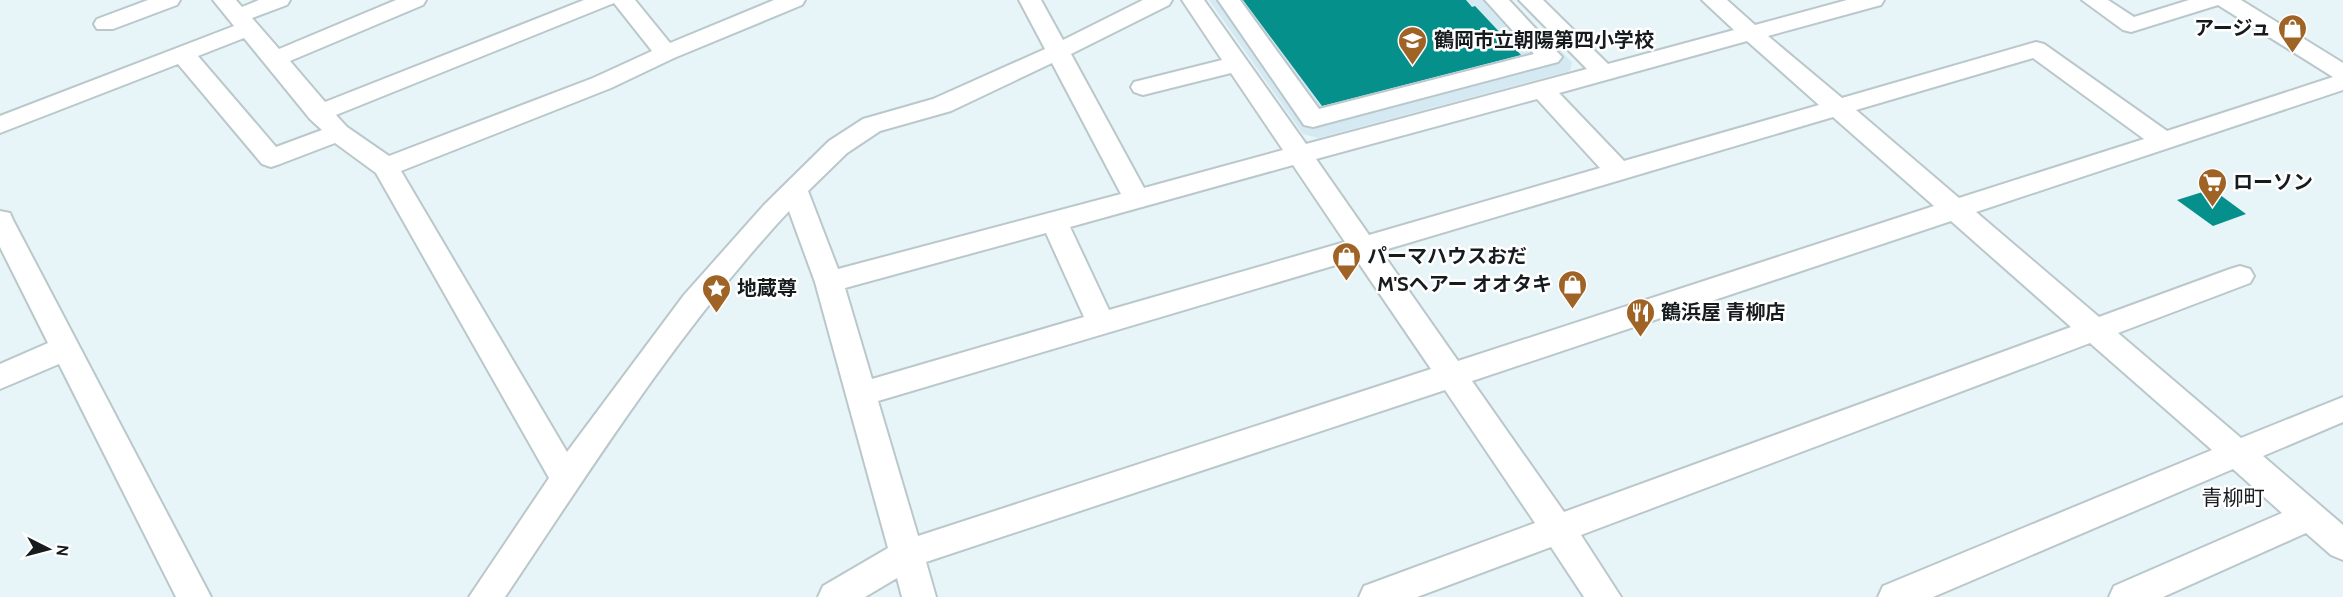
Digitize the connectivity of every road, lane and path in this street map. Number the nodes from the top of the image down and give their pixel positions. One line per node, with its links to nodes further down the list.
1 (169, 0): 19 (street)
2 (279, 0): 18 (street)
3 (416, 0): 24 (street)
4 (604, 0): 34 (street)
5 (623, 0): 22 (street)
6 (794, 0): 22 (street)
7 (1030, 0): 21 (street)
8 (1161, 0): 21 (street)
9 (1193, 0): 25 (street)
10 (1229, 0): 31 (street)
11 (1496, 0): 31 (street)
12 (1530, 0): 26 (street)
13 (1713, 0): 20 (street)
14 (1873, 0): 20 (street)
15 (2093, 0): 16 (street)
16 (2212, 0)
17 (2225, 0): 27 (street)
18 (237, 15): 23 (street); 24 (street)
19 (105, 24)
20 (1752, 33): 26 (street); 32 (street)
21 (1056, 51): 40 (street); 41 (street)
22 (666, 53): 38 (street)
23 (183, 54): 34 (street); 35 (street)
24 (275, 59): 34 (street)
25 (1236, 64): 29 (street); 33 (street)
26 (1604, 73): 30 (street)
27 (2343, 73)
28 (2343, 82): 36 (street)
29 (1143, 87)
30 (1543, 90): 37 (street); 39 (street)
31 (1302, 103): 33 (street)
32 (1838, 108): 36 (street); 39 (street); 42 (street)
33 (1270, 112): 37 (street)
34 (329, 123): 38 (street)
35 (0, 125)
36 (2164, 141): 42 (street)
37 (1300, 156): 41 (street); 45 (street)
38 (386, 167): 56 (street)
39 (1620, 173): 45 (street)
40 (795, 190): 47 (street); 56 (street)
41 (1138, 200): 44 (street)
42 (1956, 210): 49 (street); 51 (street)
43 (0, 220): 50 (street)
44 (1054, 222): 47 (street); 48 (street)
45 (1365, 248): 48 (street); 51 (street)
46 (2240, 276): 49 (street)
47 (829, 282): 53 (street)
48 (1101, 323): 53 (street)
49 (2095, 330): 55 (street); 58 (street)
50 (65, 348): 52 (street); 61 (street)
51 (1452, 374): 58 (street); 60 (street)
52 (0, 377)
53 (861, 394): 60 (street)
54 (2343, 409): 55 (street)
55 (2238, 454): 57 (street); 67 (street)
56 (566, 479): 62 (street)
57 (2309, 516): 59 (street); 68 (street)
58 (1557, 530): 65 (street); 66 (street)
59 (2343, 545)
60 (907, 554): 63 (street); 64 (street)
61 (194, 597)
62 (486, 597)
63 (835, 597)
64 (919, 597)
65 (1376, 597)
66 (1604, 597)
67 (1895, 597)
68 (2126, 597)

